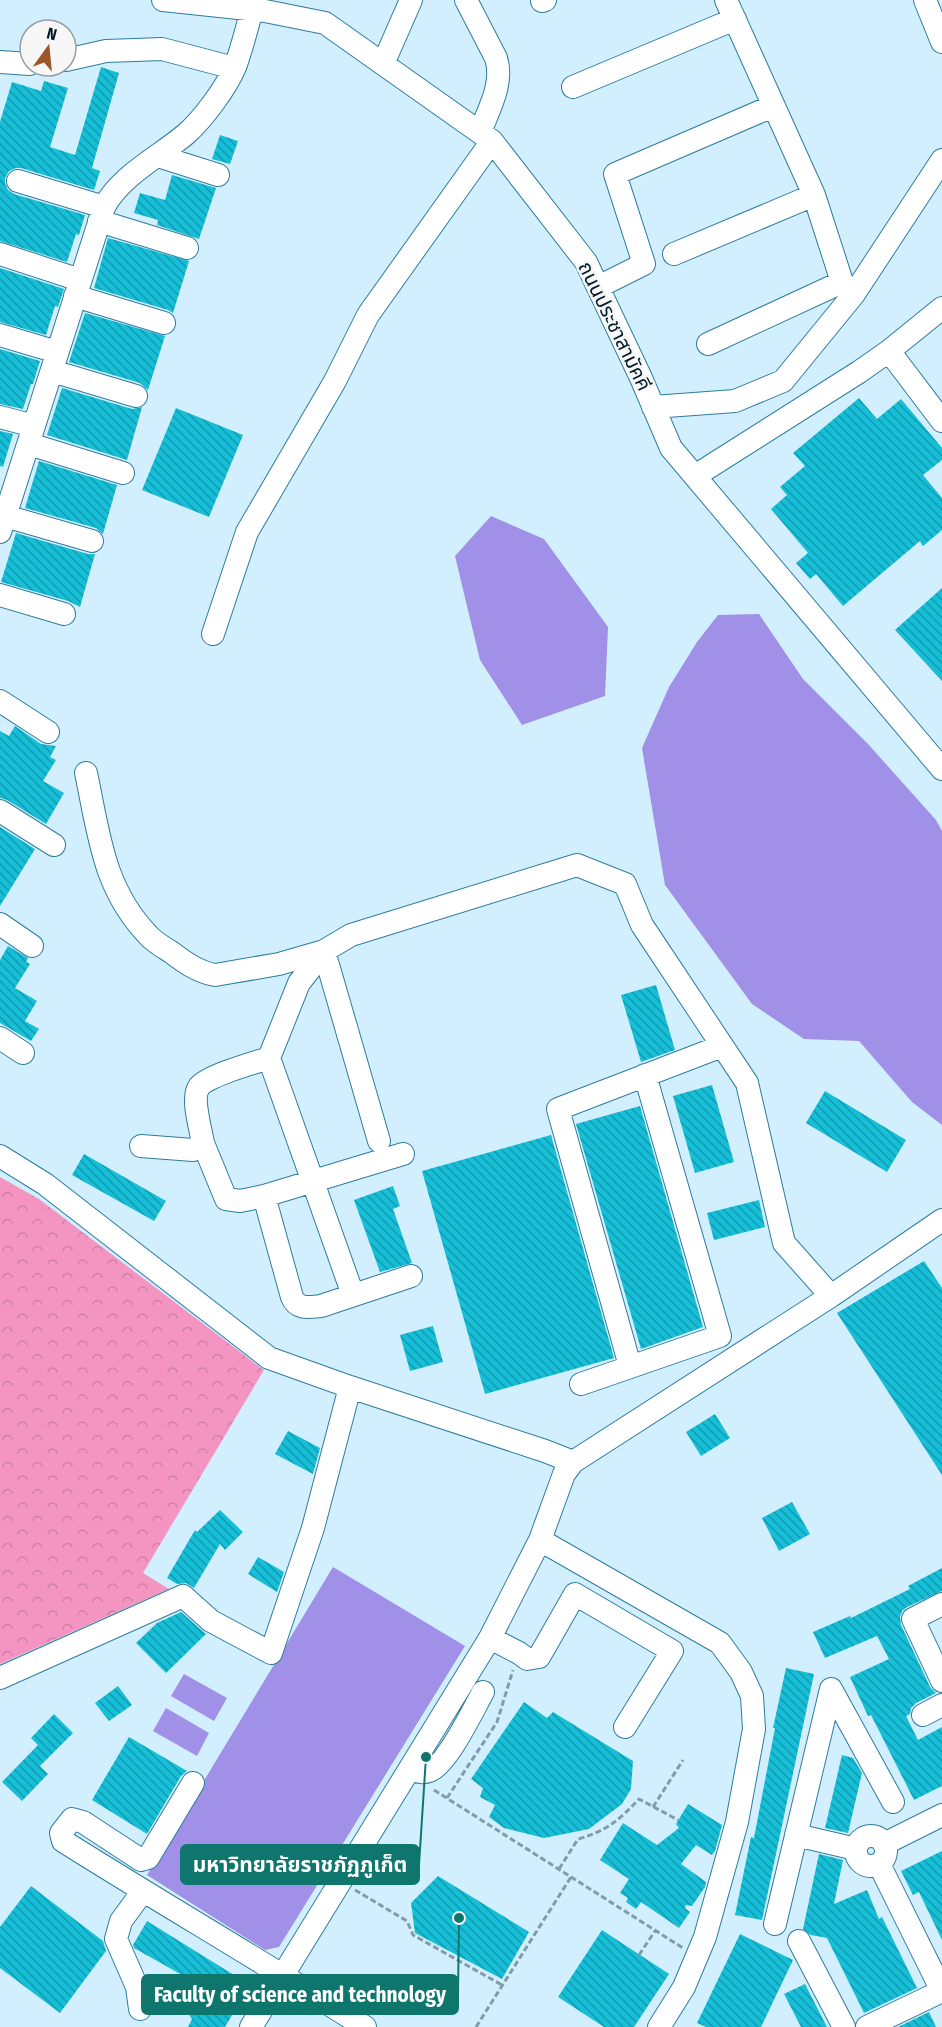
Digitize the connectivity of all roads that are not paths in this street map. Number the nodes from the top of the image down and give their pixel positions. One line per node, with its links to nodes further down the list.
1 (164, 0): 6 (street, ถนนประชาสามัคคี)
2 (310, 0): 8 (street)
3 (411, 0): 13 (street)
4 (466, 0): 17 (street)
5 (925, 0): 9 (street)
6 (252, 9): 8 (street, ถนนประชาสามัคคี); 14 (street)
7 (730, 10): 15 (street); 16 (street)
8 (294, 16): 13 (street, ถนนประชาสามัคคี)
9 (942, 42)
10 (78, 57): 14 (street)
11 (0, 62): 12 (street)
12 (18, 63)
13 (383, 64): 17 (street, ถนนประชาสามัคคี)
14 (234, 68): 18 (street)
15 (573, 87)
16 (773, 106): 22 (street); 27 (street)
17 (486, 136): 27 (street, ถนนประชาสามัคคี); 46 (street)
18 (158, 156): 20 (street); 23 (street)
19 (942, 160): 36 (street)
20 (218, 175)
21 (18, 181): 23 (street)
22 (814, 195): 26 (street); 32 (street)
23 (101, 214): 24 (street); 28 (street)
24 (187, 248)
25 (0, 254): 28 (street)
26 (674, 254)
27 (598, 287): 36 (street, ถนนประชาสามัคคี)
28 (77, 288): 30 (street); 34 (street)
29 (942, 308): 33 (street)
30 (164, 323)
31 (0, 335): 34 (street)
32 (708, 344)
33 (889, 351): 38 (street); 41 (street)
34 (55, 362): 35 (street); 39 (street)
35 (136, 396)
36 (653, 407): 41 (street, ถนนประชาสามัคคี)
37 (0, 417): 39 (street)
38 (942, 421)
39 (31, 435): 40 (street); 42 (street)
40 (123, 472)
41 (694, 476): 49 (street, ถนนประชาสามัคคี)
42 (1, 527): 43 (street)
43 (92, 541)
44 (0, 595): 45 (street)
45 (64, 614)
46 (213, 634)
47 (0, 701): 48 (street)
48 (48, 732)
49 (942, 769)
50 (86, 773): 55 (street)
51 (0, 811): 52 (street)
52 (54, 845)
53 (2, 929): 54 (street)
54 (32, 946)
55 (324, 951): 57 (street); 59 (street); 61 (street)
56 (0, 1038): 58 (street)
57 (722, 1046): 60 (street); 71 (street)
58 (23, 1053)
59 (269, 1058): 62 (street); 66 (street)
60 (645, 1075): 72 (street); 72 (street)
61 (379, 1141)
62 (203, 1143): 63 (street); 67 (street)
63 (141, 1146)
64 (403, 1154): 66 (street)
65 (0, 1156): 74 (street)
66 (312, 1181): 67 (street); 70 (street)
67 (264, 1196): 70 (street)
68 (942, 1220): 71 (street)
69 (411, 1276): 70 (street)
70 (353, 1295)
71 (831, 1296): 75 (street)
72 (630, 1366): 73 (street)
73 (580, 1384)
74 (350, 1387): 75 (street); 79 (street)
75 (568, 1468): 76 (street)
76 (540, 1540): 78 (street); 97 (street)
77 (942, 1604): 80 (street)
78 (490, 1638): 82 (street); 83 (street)
79 (0, 1678)
80 (942, 1681)
81 (483, 1692): 83 (street)
82 (625, 1727)
83 (410, 1769): 92 (street)
84 (193, 1783): 89 (street)
85 (893, 1802): 87 (street)
86 (942, 1815): 88 (street)
87 (795, 1835): 88 (street); 90 (street)
88 (882, 1854): 93 (street)
89 (142, 1891): 92 (street); 94 (street)
90 (775, 1924)
91 (799, 1941): 98 (street)
92 (284, 1975): 95 (street); 96 (street)
93 (942, 1991): 99 (street)
94 (140, 2009)
95 (251, 2027)
96 (365, 2027)
97 (659, 2027)
98 (844, 2027)
99 (867, 2027)

